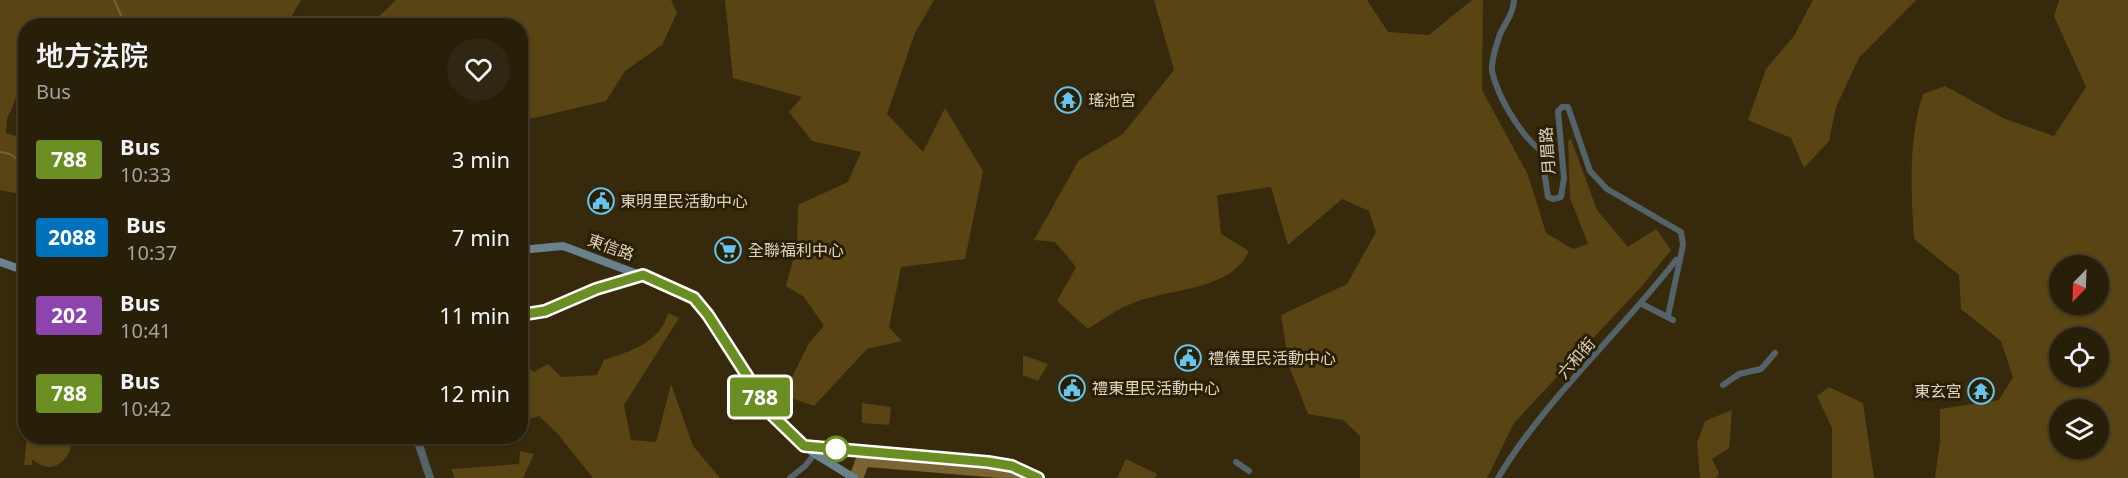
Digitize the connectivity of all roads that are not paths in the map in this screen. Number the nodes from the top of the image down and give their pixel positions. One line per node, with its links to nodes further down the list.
1 (1514, 0): 3 (street, 月眉路)
2 (528, 249): 6 (main road, 東信路)
3 (1678, 258): 7 (street, 六和街); 7 (street, 月眉路)
4 (0, 262): 5 (main road)
5 (18, 268)
6 (643, 275): 8 (street); 12 (main road, 東信路)
7 (1642, 304): 19 (street, 六和街)
8 (528, 314)
9 (1774, 353): 10 (street)
10 (1723, 385)
11 (419, 444): 15 (street)
12 (817, 451): 16 (street); 17 (main road, 東信路); 18 (street)
13 (1236, 462): 14 (street)
14 (1249, 471)
15 (430, 478)
16 (790, 478)
17 (854, 478)
18 (1038, 478)
19 (1498, 478)

